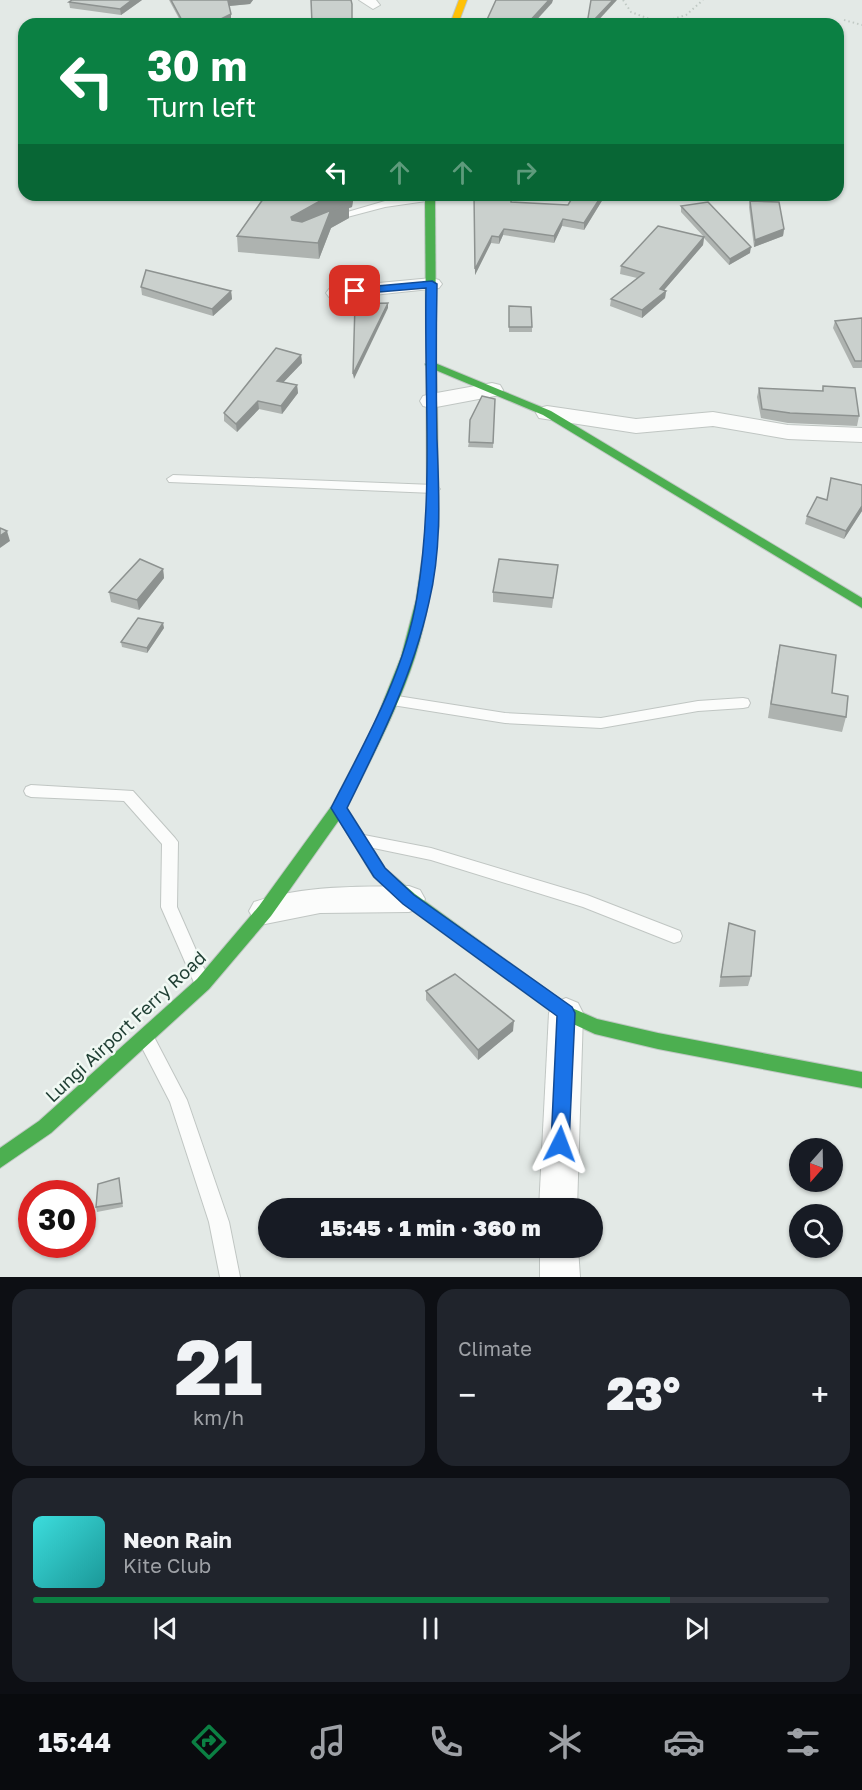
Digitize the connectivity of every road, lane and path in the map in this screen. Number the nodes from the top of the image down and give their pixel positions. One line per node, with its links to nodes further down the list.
1 (463, 0): 4 (main road)
2 (623, 0): 5 (path)
3 (703, 0): 6 (path)
4 (456, 18)
5 (647, 18)
6 (676, 18)
7 (844, 20): 8 (path)
8 (862, 25)
9 (401, 201): 11 (lane)
10 (430, 201): 12 (main road, Lungi Airport Ferry Road)
11 (319, 225)
12 (432, 284): 13 (street); 14 (main road, Lungi Airport Ferry Road)
13 (336, 293)
14 (430, 364): 15 (main road); 16 (main road, Lungi Airport Ferry Road)
15 (492, 390): 16 (street); 17 (main road)
16 (431, 401): 20 (main road, Lungi Airport Ferry Road)
17 (548, 413): 18 (street); 21 (main road)
18 (862, 435)
19 (173, 479): 20 (lane)
20 (434, 489): 22 (main road, Lungi Airport Ferry Road)
21 (862, 604)
22 (391, 700): 23 (lane); 25 (main road, Lungi Airport Ferry Road)
23 (743, 703)
24 (31, 790): 30 (lane)
25 (339, 808): 26 (main road); 28 (main road, Lungi Airport Ferry Road)
26 (359, 840): 27 (main road); 29 (lane)
27 (409, 899): 28 (street); 31 (main road)
28 (265, 911): 30 (main road, Lungi Airport Ferry Road)
29 (674, 936)
30 (203, 984): 32 (main road, Lungi Airport Ferry Road)
31 (566, 1013): 33 (main road); 35 (street)
32 (144, 1035): 34 (main road, Lungi Airport Ferry Road); 37 (lane)
33 (862, 1080)
34 (0, 1159)
35 (558, 1198)
36 (559, 1258): 38 (street)
37 (230, 1277)
38 (560, 1277)

